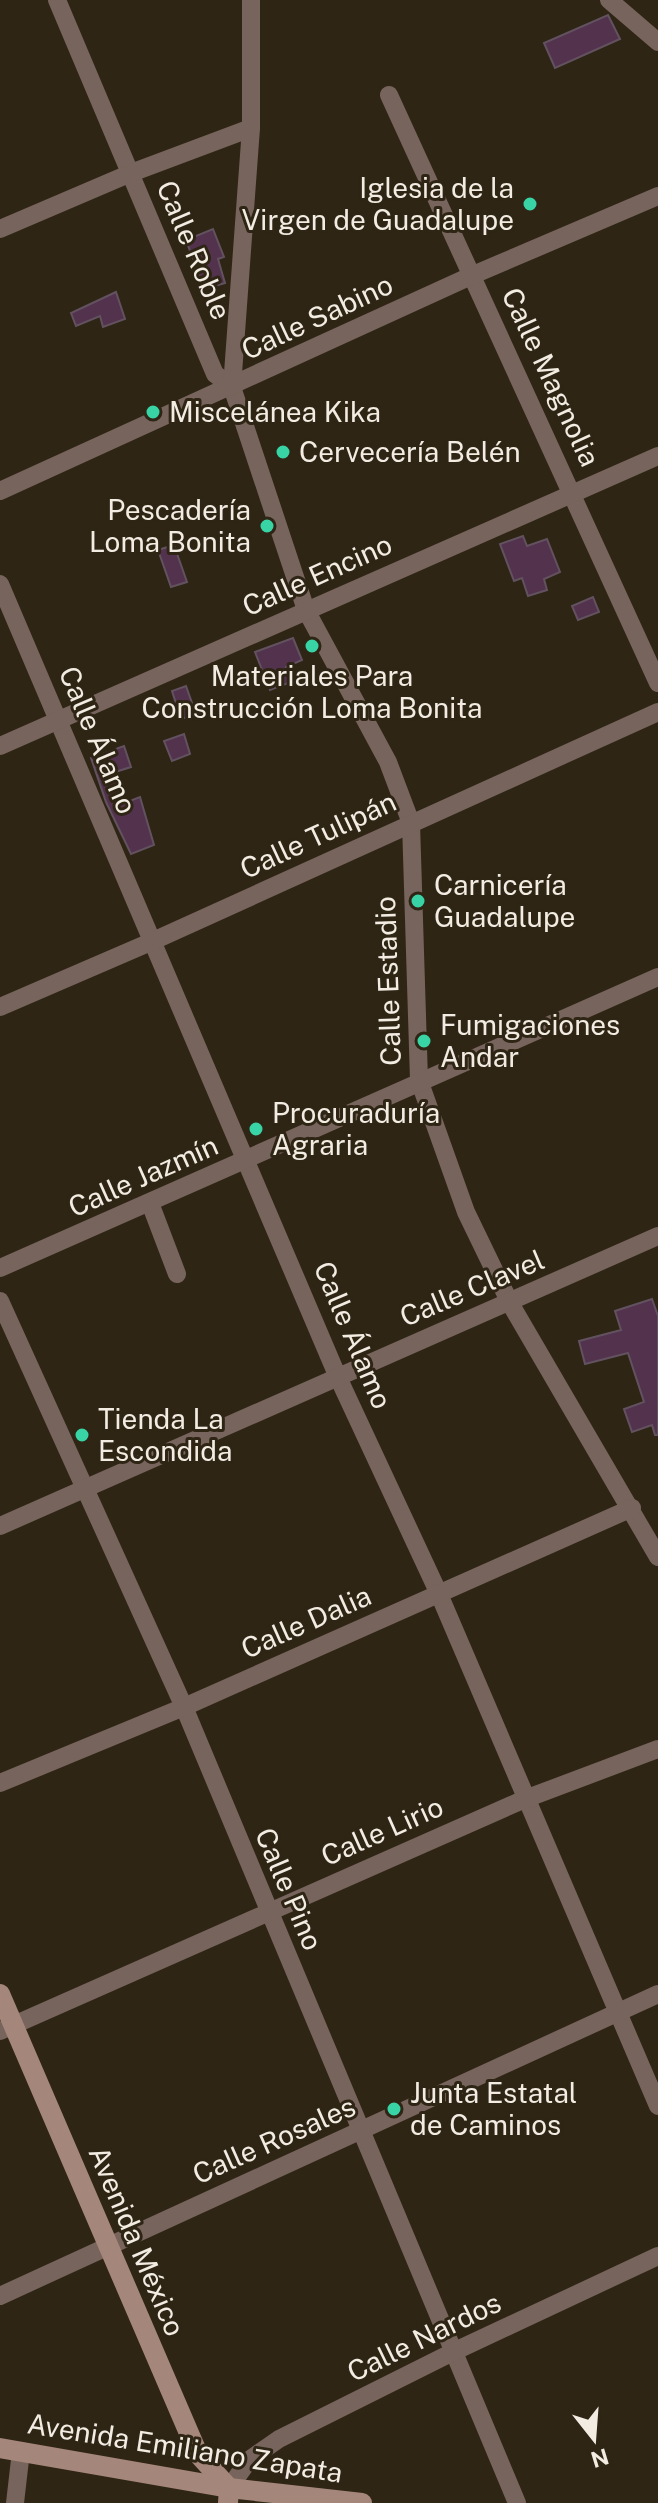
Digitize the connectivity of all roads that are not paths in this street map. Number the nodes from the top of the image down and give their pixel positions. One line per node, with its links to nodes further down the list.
1 (57, 0): 7 (street, Calle Roble)
2 (251, 0): 6 (street)
3 (609, 0): 4 (street)
4 (658, 42)
5 (389, 95): 10 (street, Calle Magnolia)
6 (251, 128): 7 (street); 11 (street)
7 (131, 173): 9 (street); 11 (street, Calle Roble)
8 (658, 196): 10 (street, Calle Sabino)
9 (0, 229)
10 (473, 275): 11 (street, Calle Sabino); 14 (street, Calle Magnolia)
11 (232, 387): 13 (street, Calle Sabino); 16 (street, Calle Roble)
12 (658, 456): 14 (street, Calle Encino)
13 (0, 491)
14 (573, 492): 16 (street, Calle Encino); 17 (street, Calle Magnolia)
15 (0, 584): 19 (street, Calle Álamo)
16 (306, 610): 19 (street, Calle Encino); 21 (street, Calle Estadio)
17 (658, 683)
18 (658, 712): 21 (street, Calle Tulipán)
19 (60, 720): 20 (street, Calle Encino); 22 (street, Calle Álamo)
20 (0, 746)
21 (411, 823): 22 (street, Calle Tulipán); 25 (street, Calle Estadio)
22 (153, 941): 24 (street, Calle Tulipán); 26 (street, Calle Álamo)
23 (658, 977): 25 (street, Calle Jazmín)
24 (0, 1007)
25 (419, 1080): 26 (street, Calle Jazmín); 32 (street, Calle Estadio)
26 (248, 1160): 27 (street, Calle Jazmín); 33 (street, Calle Álamo)
27 (150, 1203): 29 (street, Calle Jazmín); 30 (street)
28 (658, 1236): 32 (street, Calle Clavel)
29 (0, 1268)
30 (177, 1274)
31 (0, 1301): 34 (street, Calle Pino)
32 (510, 1303): 33 (street, Calle Clavel); 35 (street, Calle Estadio)
33 (337, 1375): 34 (street, Calle Clavel); 38 (street, Calle Álamo)
34 (86, 1488): 36 (street, Calle Clavel); 39 (street, Calle Pino)
35 (632, 1508): 37 (street, Calle Estadio); 38 (street, Calle Dalia)
36 (0, 1526)
37 (658, 1557)
38 (439, 1594): 39 (street, Calle Dalia); 42 (street, Calle Álamo)
39 (184, 1707): 41 (street, Calle Dalia); 43 (street, Calle Pino)
40 (658, 1749): 42 (street, Calle Lirio)
41 (0, 1783)
42 (525, 1799): 43 (street, Calle Lirio); 46 (street, Calle Álamo)
43 (267, 1912): 47 (street, Calle Lirio); 49 (street, Calle Pino)
44 (0, 1994): 47 (street, Avenida México)
45 (658, 1994): 46 (street, Calle Rosales)
46 (618, 2012): 48 (street, Calle Álamo); 49 (street, Calle Rosales)
47 (6, 2028): 50 (street, Avenida México)
48 (658, 2106)
49 (363, 2131): 50 (street, Calle Rosales); 53 (street, Calle Pino)
50 (109, 2246): 52 (street, Calle Rosales); 56 (street, Avenida México)
51 (658, 2256): 53 (street, Calle Nardos)
52 (0, 2296)
53 (453, 2352): 56 (street, Calle Nardos); 59 (street, Calle Pino)
54 (0, 2448): 55 (street, Avenida Emiliano Zapata)
55 (21, 2451): 56 (street, Avenida Emiliano Zapata); 57 (street)
56 (229, 2496): 58 (street, Avenida Emiliano Zapata)
57 (15, 2503)
58 (362, 2503)
59 (517, 2503)

